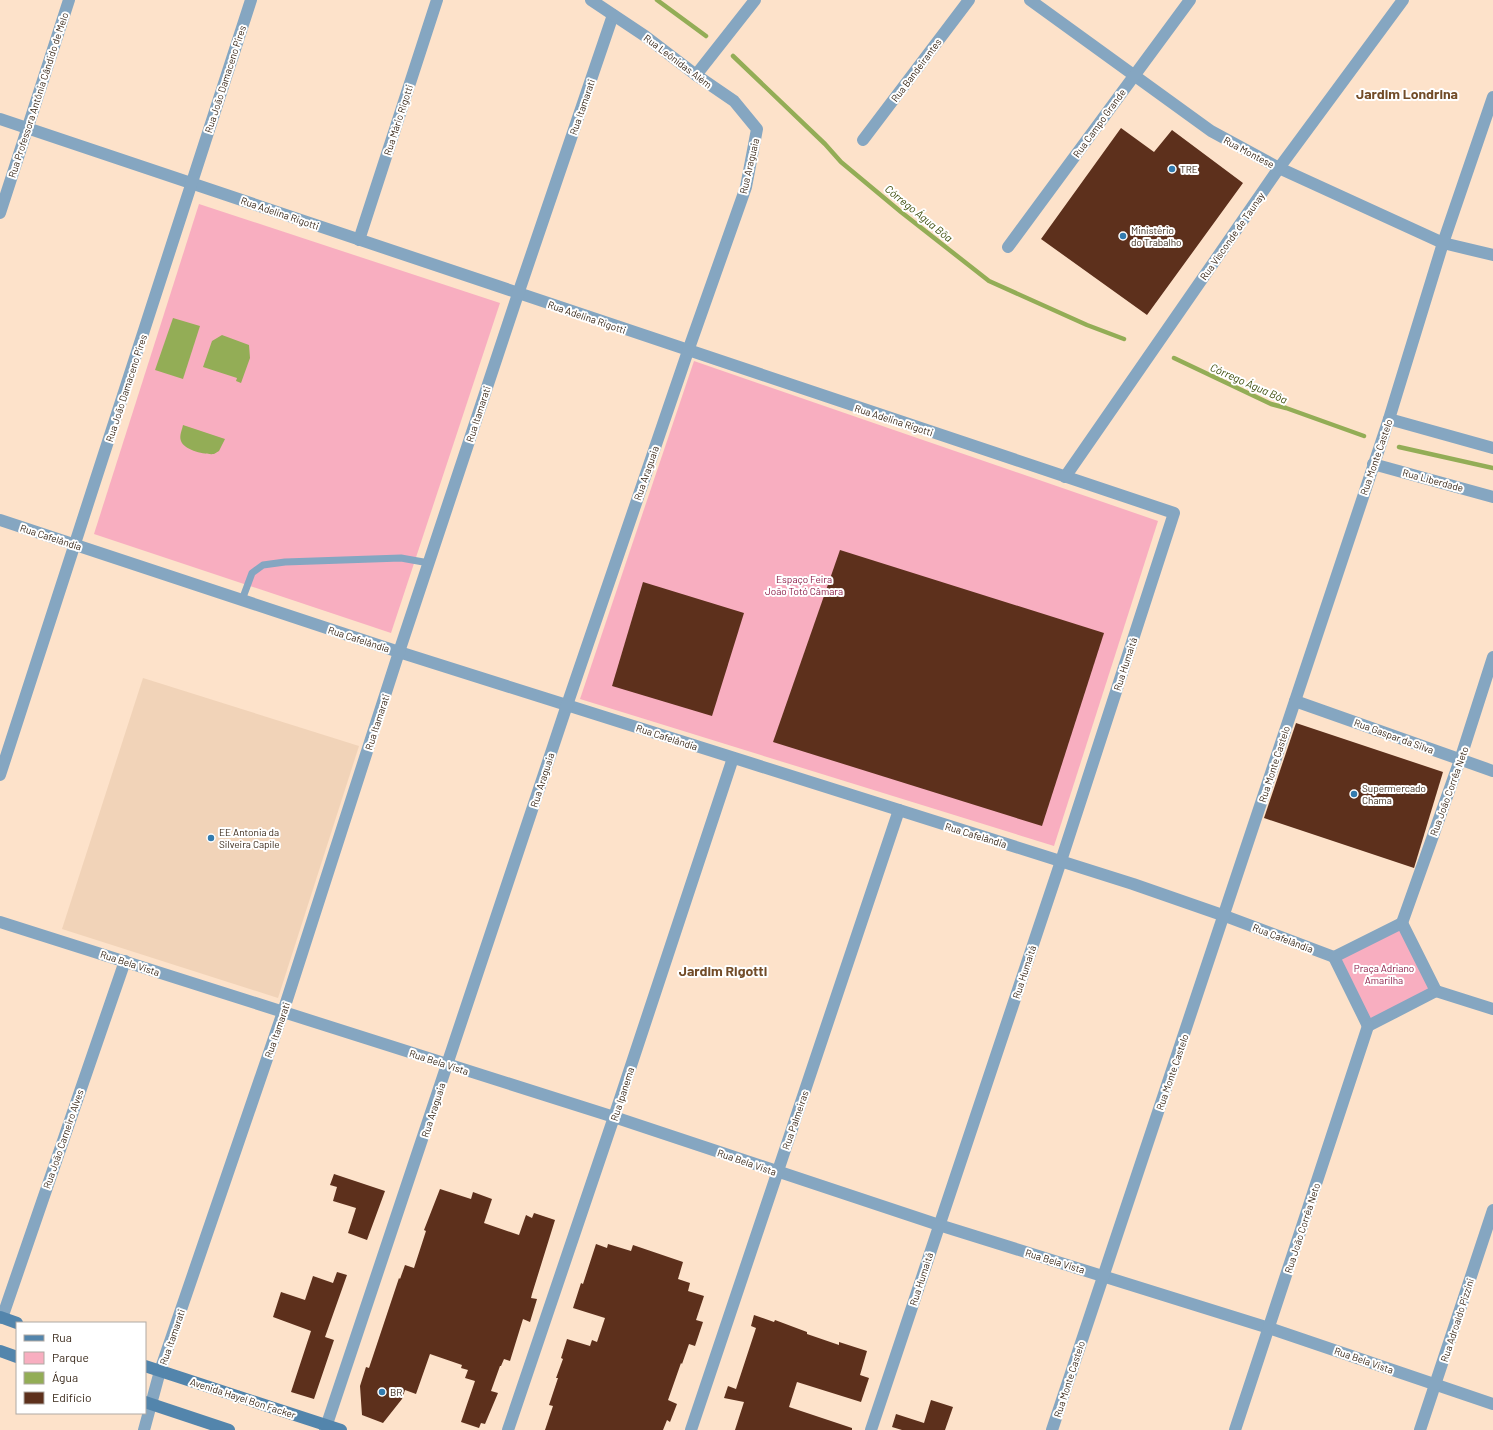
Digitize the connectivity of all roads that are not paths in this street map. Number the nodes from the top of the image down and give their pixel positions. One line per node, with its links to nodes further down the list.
1 (69, 0): 15 (street, Rua Professora Antônia Cândido de Melo)
2 (250, 0): 19 (street, Rua João Damaceno Pires)
3 (437, 0): 21 (street, Rua Mário Rigotti)
4 (591, 0): 10 (street, Rua Leônidas Além)
5 (755, 0): 11 (street)
6 (969, 0): 17 (street, Rua Bandeirantes)
7 (1030, 0): 12 (street, Rua Montese)
8 (1190, 0): 12 (street, Rua Campo Grande)
9 (1403, 0): 18 (street, Rua Visconde de Taunay)
10 (613, 15): 11 (street, Rua Leônidas Além); 25 (street, Rua Itamarati)
11 (696, 75): 16 (street, Rua Leônidas Além)
12 (1134, 76): 18 (street, Rua Montese); 23 (street, Rua Campo Grande)
13 (1493, 97): 22 (street, Rua Monte Castelo)
14 (0, 119): 15 (street, Rua Adelina Rigotti)
15 (27, 128): 19 (street, Rua Adelina Rigotti); 20 (street, Rua Professora Antônia Cândido de Melo)
16 (757, 129): 26 (street, Rua Araguaia)
17 (863, 140)
18 (1279, 168): 22 (street, Rua Montese); 30 (street, Rua Visconde de Taunay)
19 (191, 184): 21 (street, Rua Adelina Rigotti); 34 (street, Rua João Damaceno Pires)
20 (0, 213)
21 (359, 240): 25 (street, Rua Adelina Rigotti)
22 (1443, 243): 24 (street, Rua Montese); 27 (street, Rua Monte Castelo)
23 (1008, 247)
24 (1493, 255)
25 (518, 294): 26 (street, Rua Adelina Rigotti); 35 (street, Rua Itamarati)
26 (688, 351): 30 (street, Rua Adelina Rigotti); 40 (street, Rua Araguaia)
27 (1389, 419): 28 (street); 29 (street, Rua Monte Castelo)
28 (1493, 448)
29 (1373, 464): 31 (street, Rua Liberdade); 39 (street, Rua Monte Castelo)
30 (1065, 477): 32 (street, Rua Adelina Rigotti)
31 (1493, 497)
32 (1174, 513): 46 (street, Rua Humaitá)
33 (0, 520): 34 (street, Rua Cafelândia)
34 (76, 545): 36 (street, Rua Cafelândia); 44 (street, Rua João Damaceno Pires)
35 (429, 563): 36 (lane); 37 (street, Rua Itamarati)
36 (242, 600): 37 (street, Rua Cafelândia)
37 (400, 652): 40 (street, Rua Cafelândia); 54 (street, Rua Itamarati)
38 (1493, 658): 42 (street, Rua João Corrêa Neto)
39 (1295, 701): 42 (street, Rua Gaspar da Silva); 47 (street, Rua Monte Castelo)
40 (567, 705): 41 (street, Rua Cafelândia); 56 (street, Rua Araguaia)
41 (733, 758): 45 (street, Rua Cafelândia); 57 (street, Rua Ipanema)
42 (1460, 760): 43 (street, Rua Gaspar da Silva); 49 (street, Rua João Corrêa Neto)
43 (1493, 771)
44 (0, 775)
45 (899, 810): 46 (street, Rua Cafelândia); 58 (street, Rua Palmeiras)
46 (1061, 861): 47 (street, Rua Cafelândia); 60 (street, Rua Humaitá)
47 (1225, 916): 50 (street, Rua Cafelândia); 61 (street, Rua Monte Castelo)
48 (0, 922): 51 (street, Rua Bela Vista)
49 (1402, 923): 50 (street); 52 (street)
50 (1334, 957): 55 (street)
51 (125, 961): 54 (street, Rua Bela Vista); 62 (street, Rua João Carneiro Alves)
52 (1436, 991): 53 (street); 55 (street)
53 (1493, 1008)
54 (284, 1012): 56 (street, Rua Bela Vista); 68 (street, Rua Itamarati)
55 (1368, 1026): 64 (street, Rua João Corrêa Neto)
56 (448, 1065): 57 (street, Rua Bela Vista); 72 (street, Rua Araguaia)
57 (614, 1117): 58 (street, Rua Bela Vista); 76 (street, Rua Ipanema)
58 (777, 1172): 60 (street, Rua Bela Vista); 77 (street, Rua Palmeiras)
59 (1493, 1210): 69 (street, Rua Adroaldo Pizzini)
60 (939, 1225): 61 (street, Rua Bela Vista); 78 (street, Rua Humaitá)
61 (1102, 1276): 64 (street, Rua Bela Vista); 79 (street, Rua Monte Castelo)
62 (1, 1318): 63 (main road)
63 (16, 1323)
64 (1269, 1328): 69 (street, Rua Bela Vista); 80 (street, Rua João Corrêa Neto)
65 (0, 1351): 66 (main road)
66 (16, 1357)
67 (146, 1366): 68 (main road, Avenida Hayel Bon Facker)
68 (160, 1371): 70 (street, Rua Itamarati); 72 (main road, Avenida Hayel Bon Facker)
69 (1436, 1385): 71 (street, Rua Bela Vista); 81 (street, Rua Adroaldo Pizzini)
70 (148, 1403): 73 (street, Rua Itamarati); 74 (main road)
71 (1493, 1404)
72 (326, 1428): 75 (main road, Avenida Hayel Bon Facker)
73 (144, 1430)
74 (229, 1430)
75 (340, 1430)
76 (508, 1430)
77 (691, 1430)
78 (871, 1430)
79 (1052, 1430)
80 (1235, 1430)
81 (1420, 1430)

